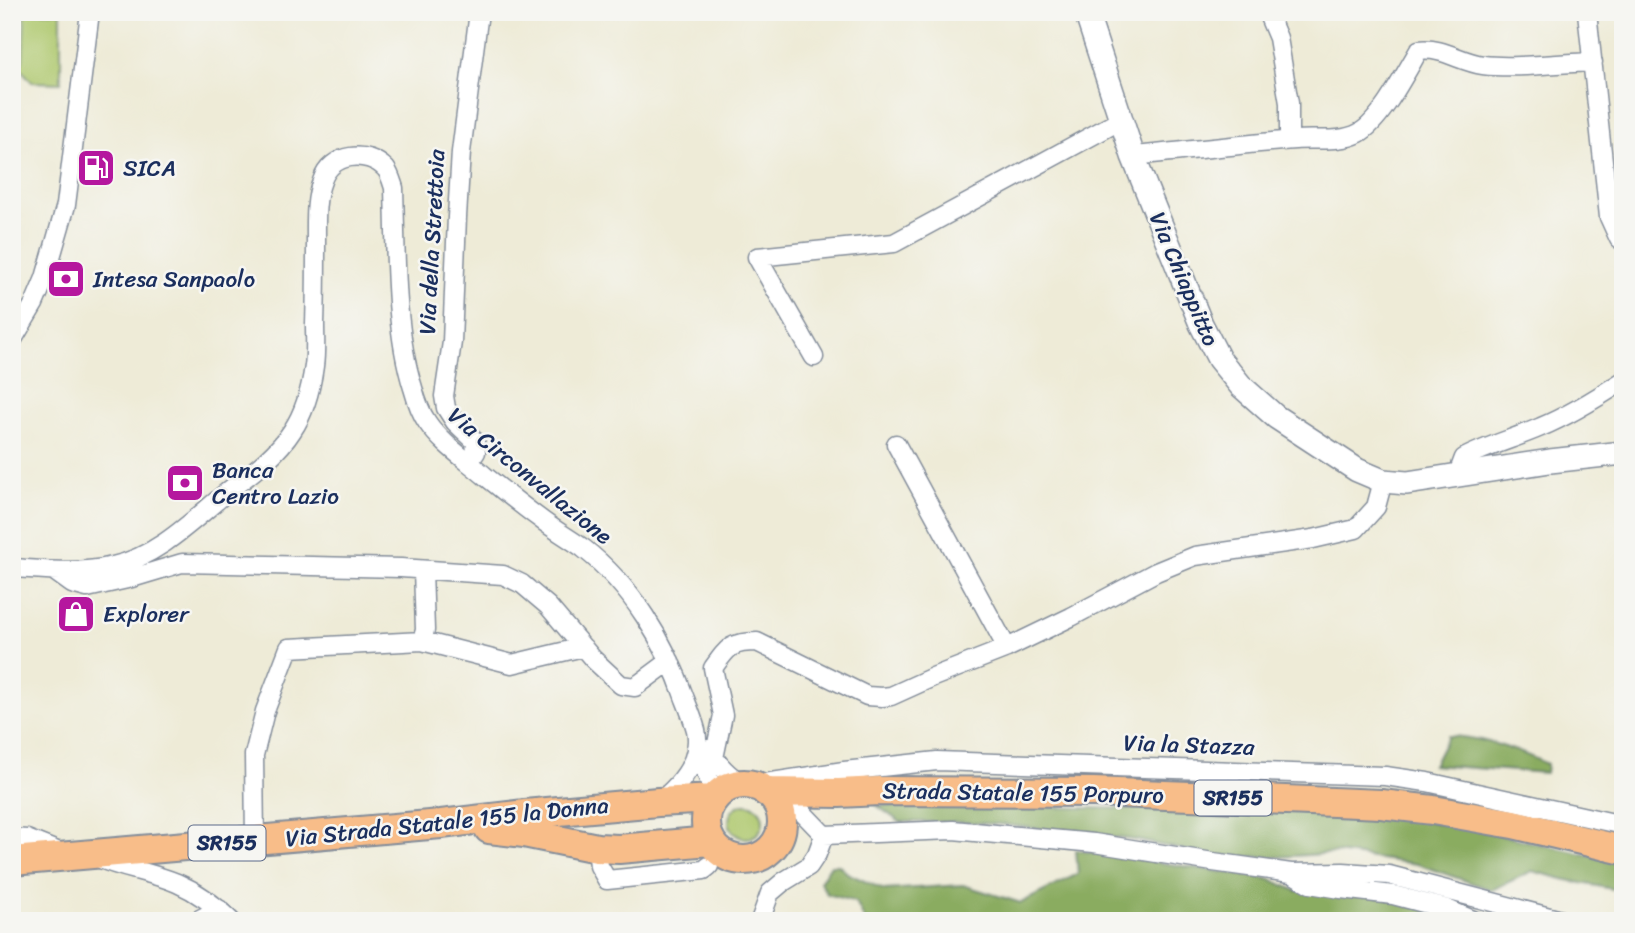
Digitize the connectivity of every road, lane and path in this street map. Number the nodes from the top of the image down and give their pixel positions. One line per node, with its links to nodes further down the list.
1 (90, 12): 11 (street)
2 (479, 12): 16 (street, Via della Strettoia)
3 (1086, 12): 7 (street, Via Chiappitto)
4 (1267, 12): 8 (street)
5 (1587, 12): 6 (street)
6 (1593, 62): 8 (street); 10 (street)
7 (1121, 120): 9 (street, Via Chiappitto); 12 (street)
8 (1289, 140): 9 (street)
9 (1133, 156): 18 (street, Via Chiappitto)
10 (1623, 240)
11 (12, 341)
12 (814, 358)
13 (1623, 381): 17 (street)
14 (895, 444): 24 (street)
15 (1623, 453): 17 (street, Via Chiappitto)
16 (469, 462): 21 (street, Via Circonvallazione); 25 (street, Via Circonvallazione)
17 (1458, 474): 18 (street, Via Chiappitto)
18 (1383, 481): 24 (street)
19 (12, 568): 21 (street, Via Circonvallazione)
20 (423, 570): 21 (street); 22 (street); 23 (street)
21 (54, 571)
22 (422, 641): 23 (street); 38 (street)
23 (583, 647): 25 (street)
24 (1007, 648): 27 (street)
25 (670, 661): 26 (street, Via Circonvallazione)
26 (696, 740): 27 (street); 30 (street, Via Circonvallazione); 31 (street)
27 (714, 758): 28 (street)
28 (754, 787): 29 (main road, Strada Statale 155 Porpuro); 30 (main road, Via Strada Statale 155 la Donna); 33 (main road); 35 (street, Via la Stazza)
29 (839, 793): 33 (main road); 40 (main road, Strada Statale 155 Porpuro / SR155)
30 (715, 798): 31 (main road, Via Strada Statale 155 la Donna); 41 (main road)
31 (658, 802): 32 (main road, Via Strada Statale 155 la Donna)
32 (598, 808): 34 (main road, Via Strada Statale 155 la Donna); 39 (main road)
33 (790, 820): 36 (street); 41 (main road)
34 (525, 824): 38 (main road, Via Strada Statale 155 la Donna / SR155); 39 (main road)
35 (1623, 825)
36 (824, 835): 44 (street); 47 (street)
37 (12, 838): 42 (street)
38 (255, 841): 42 (main road, Via Strada Statale 155 la Donna / SR155)
39 (597, 848): 41 (main road)
40 (1623, 850)
41 (710, 853)
42 (81, 856): 43 (main road, Via Strada Statale 155 la Donna / SR155); 45 (street)
43 (12, 861)
44 (1291, 873): 48 (street); 49 (street)
45 (225, 915): 46 (street)
46 (196, 921)
47 (760, 921)
48 (1475, 921)
49 (1565, 921)

